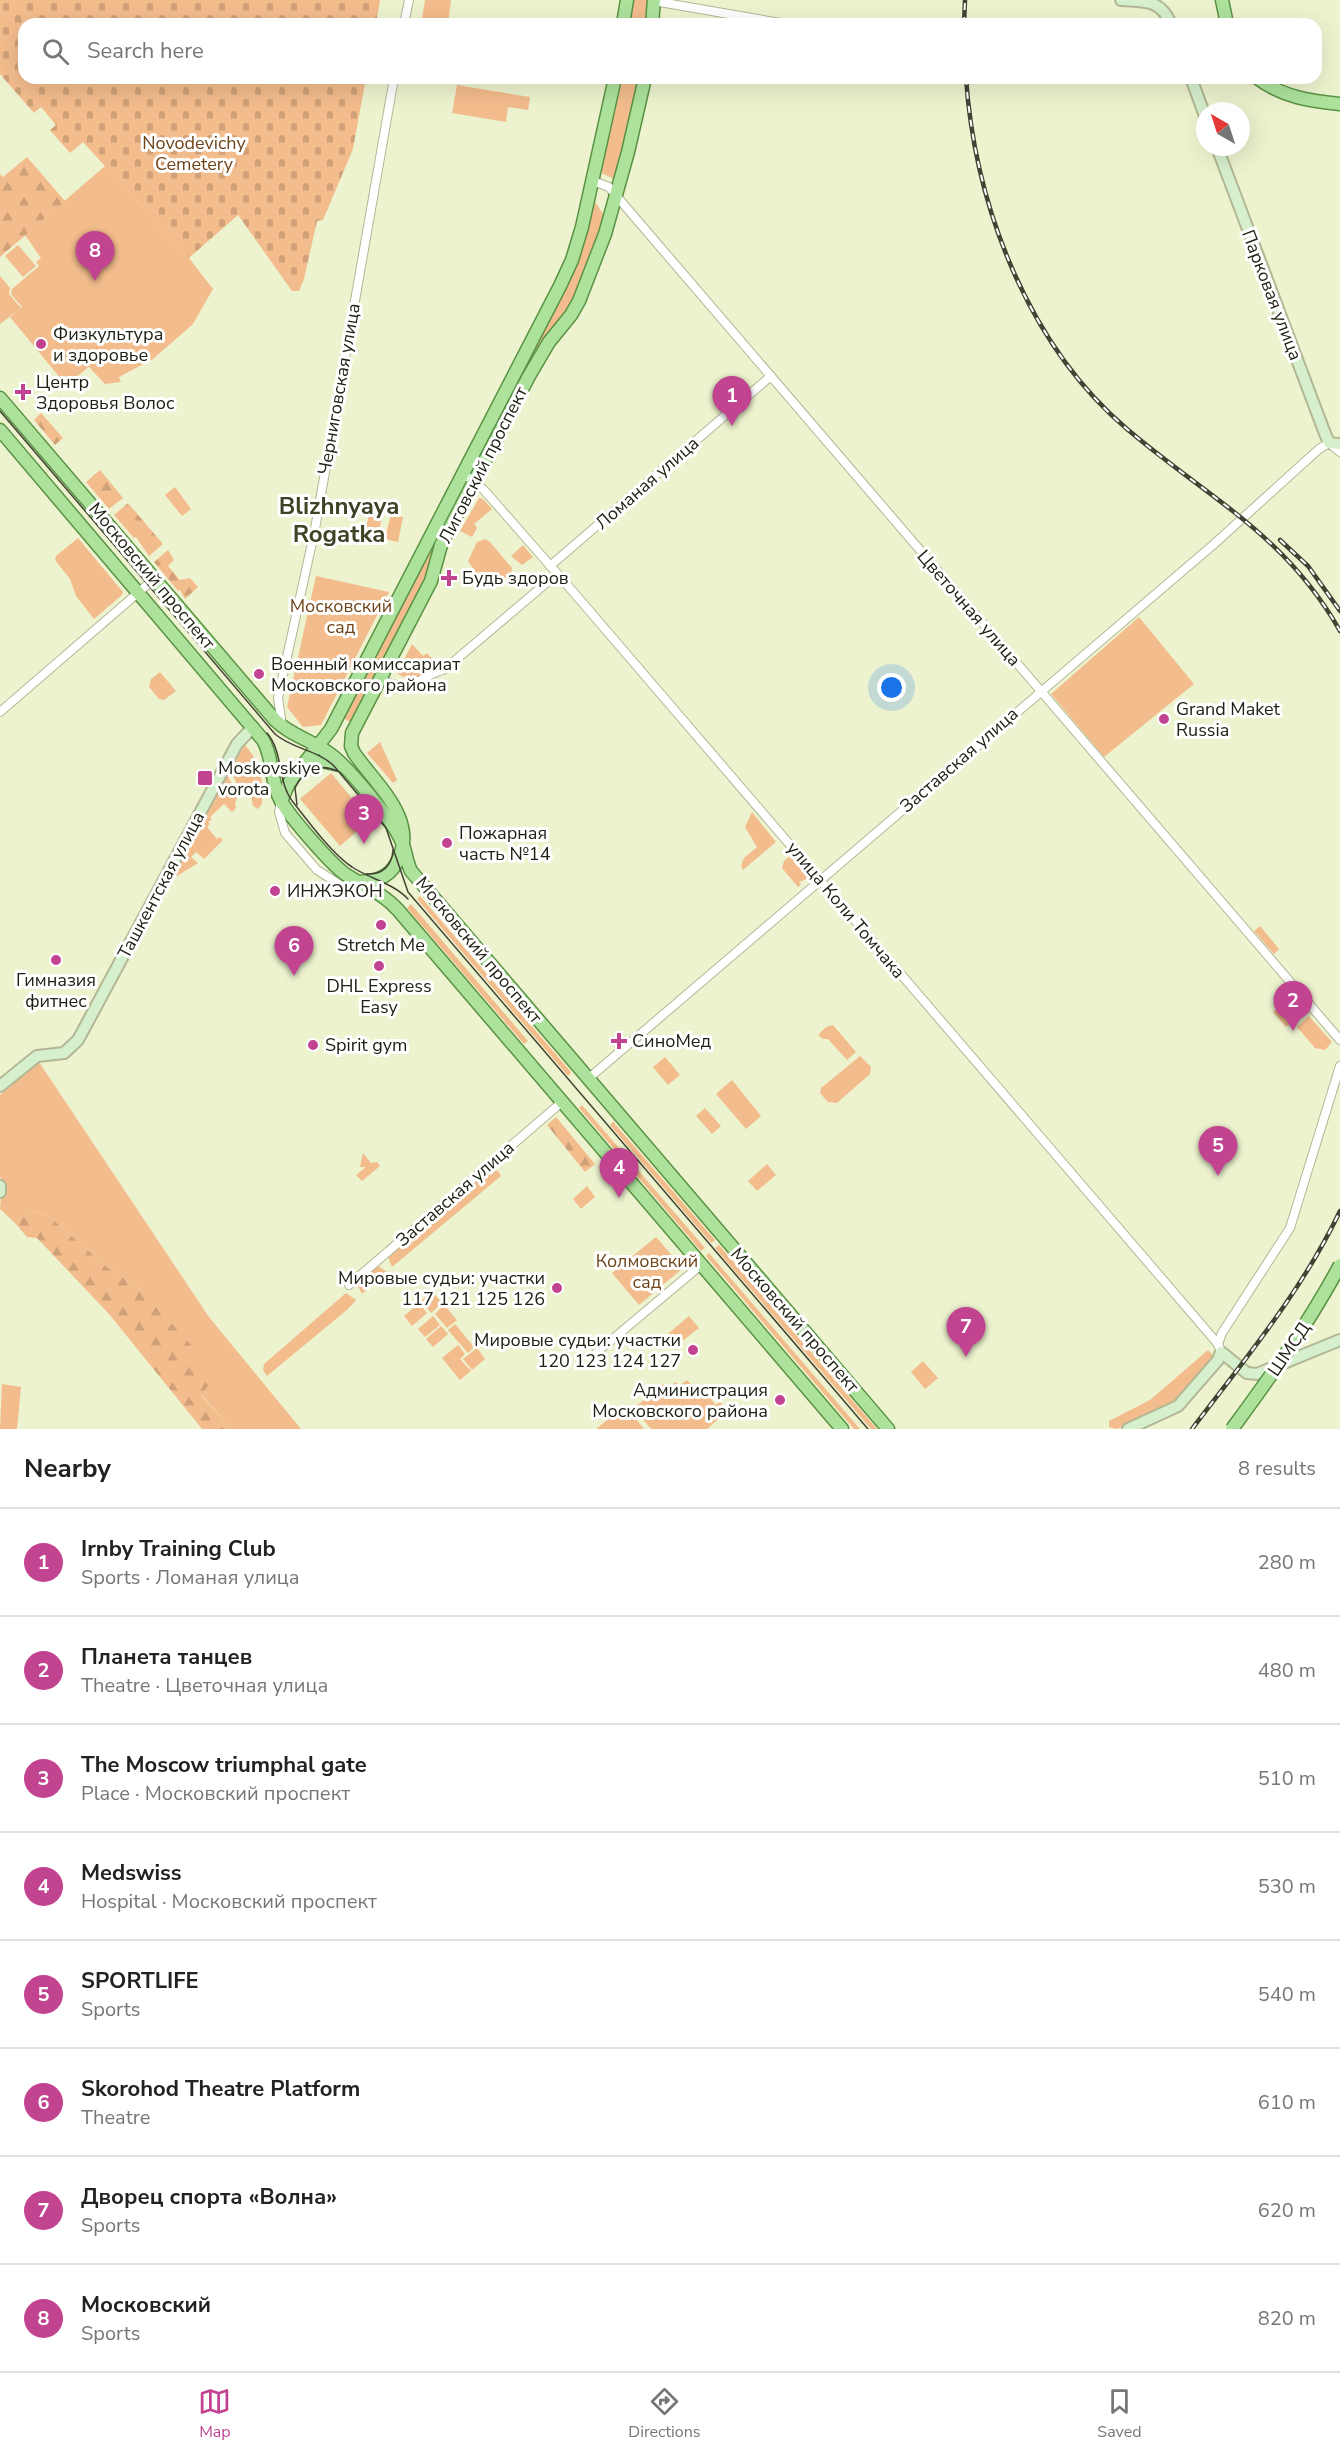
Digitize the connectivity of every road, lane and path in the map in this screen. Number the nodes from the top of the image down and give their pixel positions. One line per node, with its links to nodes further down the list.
1 (409, 0): 6 (street)
2 (627, 0): 7 (main road)
3 (1121, 0): 10 (street)
4 (1222, 0): 11 (main road)
5 (654, 1): 8 (main road); 9 (street)
6 (405, 18)
7 (624, 18)
8 (653, 18)
9 (752, 18)
10 (1168, 18)
11 (1226, 18)
12 (393, 84): 35 (street, Черниговская улица)
13 (614, 84): 20 (main road, Лиговский проспект)
14 (644, 84): 21 (main road, Лиговский проспект)
15 (1193, 84): 17 (street)
16 (1265, 84): 18 (main road)
17 (1200, 102)
18 (1340, 104)
19 (1221, 156): 25 (street, Парковая улица)
20 (593, 181): 21 (street, Цветочная улица); 27 (main road, Лиговский проспект)
21 (616, 195): 22 (street, Цветочная улица); 28 (main road, Лиговский проспект)
22 (771, 376): 29 (street, Ломаная улица); 34 (street, Цветочная улица)
23 (0, 398): 31 (main road, Московский проспект)
24 (0, 430): 32 (main road, Московский проспект)
25 (1334, 444): 26 (street); 34 (street, Заставская улица)
26 (1340, 452)
27 (464, 474): 28 (street, улица Коли Томчака); 40 (main road, Лиговский проспект)
28 (475, 481): 29 (street, улица Коли Томчака); 33 (main road, Лиговский проспект)
29 (550, 566): 30 (street, улица Коли Томчака)
30 (557, 574): 33 (street); 45 (street, улица Коли Томчака)
31 (154, 579): 32 (street); 36 (main road, Московский проспект)
32 (138, 592): 37 (street); 38 (main road, Московский проспект)
33 (380, 679): 44 (main road, Лиговский проспект)
34 (1040, 691): 45 (street, Заставская улица); 48 (street, Цветочная улица)
35 (278, 698): 36 (street); 39 (street, Черниговская улица)
36 (262, 705): 39 (main road, Московский проспект)
37 (0, 712)
38 (253, 727): 43 (main road, Московский проспект); 51 (street, Ташкентская улица)
39 (283, 728): 40 (main road, Московский проспект)
40 (318, 747): 41 (main road, Московский проспект); 42 (main road, Лиговский проспект)
41 (348, 771): 42 (main road); 44 (main road, Московский проспект)
42 (296, 773): 43 (main road, Лиговский проспект)
43 (282, 801): 46 (main road, Московский проспект); 47 (street)
44 (402, 841): 46 (main road); 50 (main road, Московский проспект)
45 (820, 880): 50 (street, Заставская улица); 60 (street, улица Коли Томчака)
46 (360, 882): 47 (main road, Московский проспект)
47 (377, 892): 52 (main road, Московский проспект)
48 (1340, 1041)
49 (1340, 1066): 60 (street)
50 (589, 1078): 63 (main road, Московский проспект)
51 (0, 1086)
52 (562, 1102): 55 (main road, Московский проспект); 58 (street, Заставская улица)
53 (0, 1186): 54 (street)
54 (0, 1192)
55 (701, 1265): 61 (street); 62 (main road, Московский проспект)
56 (1340, 1265): 65 (main road, ШМСД, bridge)
57 (1340, 1273): 65 (main road, ШМСД, bridge)
58 (349, 1285)
59 (1340, 1340): 60 (street)
60 (1220, 1348): 64 (street)
61 (596, 1353)
62 (843, 1429)
63 (888, 1429)
64 (1128, 1429)
65 (1234, 1429)

